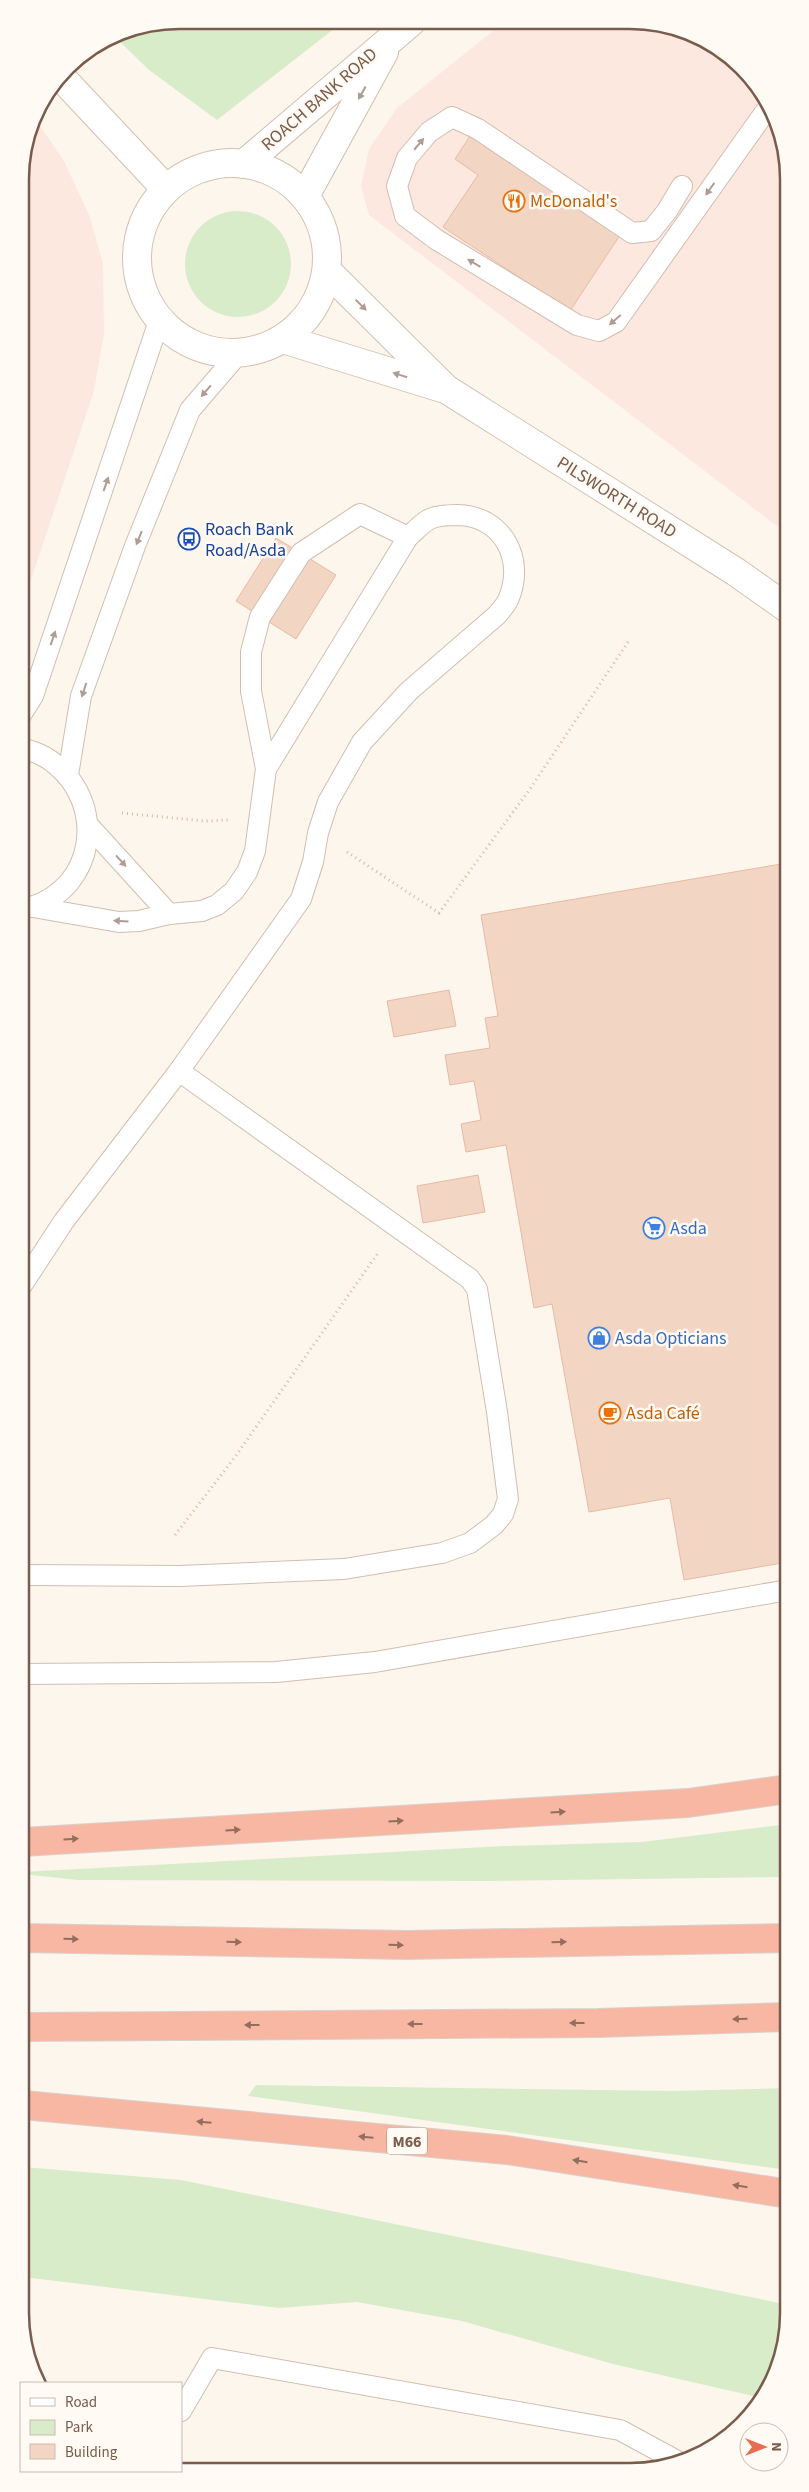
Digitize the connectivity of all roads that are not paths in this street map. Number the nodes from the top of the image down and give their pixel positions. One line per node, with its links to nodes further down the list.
1 (401, 29): 5 (street, ROACH BANK ROAD)
2 (401, 29): 8 (street, ROACH BANK ROAD, one-way to 8)
3 (65, 81): 7 (street)
4 (765, 112): 6 (lane, one-way to 6)
5 (244, 164): 7 (street); 8 (street)
6 (682, 186)
7 (166, 189): 10 (street)
8 (305, 196): 9 (street)
9 (327, 271): 11 (street); 13 (street, PILSWORTH ROAD, one-way to 13)
10 (159, 321): 12 (street); 16 (lane, one-way to 10)
11 (283, 339): 12 (street); 13 (street, PILSWORTH ROAD, one-way to 11)
12 (238, 354): 19 (lane, one-way to 19)
13 (446, 389): 15 (street, PILSWORTH ROAD)
14 (408, 537): 18 (lane); 18 (lane); 24 (lane)
15 (780, 604)
16 (29, 702)
17 (29, 752): 19 (lane)
18 (266, 769): 23 (lane)
19 (68, 775): 20 (lane)
20 (87, 818): 21 (lane); 23 (lane, one-way to 23)
21 (29, 907)
22 (29, 908): 23 (lane, one-way to 22)
23 (169, 914)
24 (179, 1071): 25 (lane); 26 (lane)
25 (29, 1275)
26 (29, 1575)
27 (780, 1591): 28 (lane)
28 (29, 1674)
29 (780, 1790): 30 (highway, one-way to 29)
30 (29, 1842)
31 (29, 1938): 32 (highway, one-way to 32)
32 (780, 1938)
33 (780, 2017): 34 (highway, one-way to 34)
34 (29, 2027)
35 (29, 2106): 36 (highway, M66, one-way to 35)
36 (780, 2193)
37 (182, 2410): 38 (lane)
38 (671, 2457)

